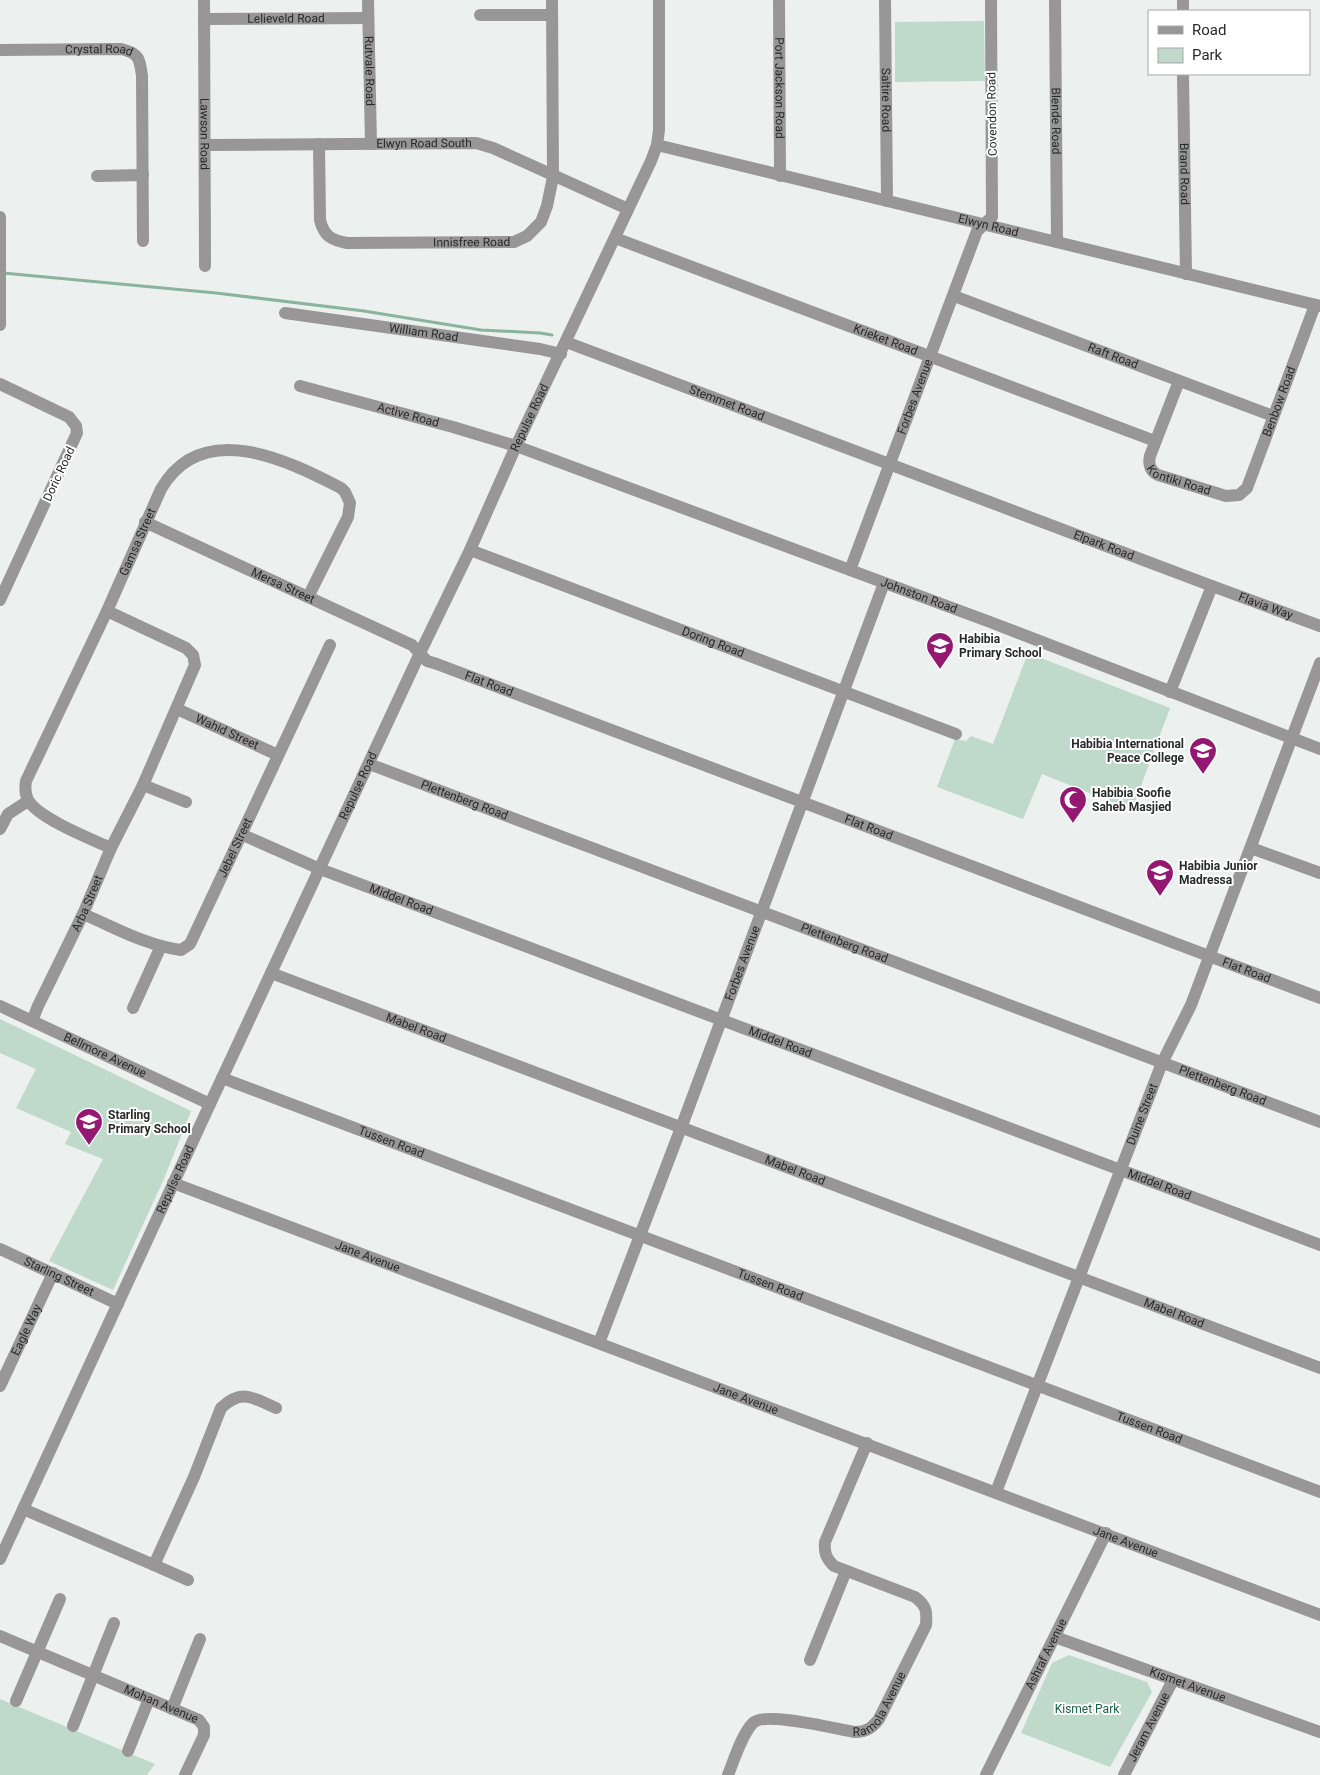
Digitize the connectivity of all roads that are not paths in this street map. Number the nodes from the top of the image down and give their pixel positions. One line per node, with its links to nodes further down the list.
1 (204, 0): 12 (street, Lawson Road)
2 (368, 0): 11 (street, Rutvale Road)
3 (552, 0): 10 (street, Innisfree Road)
4 (659, 0): 18 (street, Repulse Road)
5 (779, 0): 21 (street, Port Jackson Road)
6 (885, 0): 23 (street, Saltire Road)
7 (991, 0): 26 (street, Covendon Road)
8 (1055, 0): 29 (street, Blende Road)
9 (480, 14): 10 (street)
10 (552, 15): 22 (street, Innisfree Road)
11 (368, 18): 12 (street, Lelieveld Road); 16 (street, Rutvale Road)
12 (204, 19): 17 (street, Lawson Road)
13 (0, 50): 19 (street, Crystal Road)
14 (1183, 75): 32 (street, Brand Road)
15 (319, 144): 16 (street, Elwyn Road South); 17 (street, Elwyn Road South); 22 (street, Innisfree Road)
16 (371, 144): 22 (street, Elwyn Road South)
17 (206, 145): 30 (street, Lawson Road)
18 (657, 146): 21 (street, Elwyn Road); 24 (street, Repulse Road)
19 (143, 175): 20 (street); 28 (street, Crystal Road)
20 (97, 176)
21 (780, 176): 23 (street, Elwyn Road)
22 (553, 177): 24 (street, Elwyn Road South)
23 (886, 200): 26 (street, Elwyn Road)
24 (628, 210): 27 (street, Repulse Road)
25 (0, 217): 31 (street)
26 (983, 224): 29 (street, Elwyn Road); 34 (street, Forbes Avenue)
27 (615, 238): 38 (street, Repulse Road); 39 (street, Krieket Road)
28 (143, 241)
29 (1057, 242): 32 (street, Elwyn Road)
30 (205, 266)
31 (1, 267): 33 (street)
32 (1186, 274): 35 (street, Elwyn Road)
33 (0, 276): 37 (street)
34 (954, 296): 39 (street, Forbes Avenue); 40 (street, Raft Road)
35 (1318, 306): 43 (street, Benbow Road)
36 (285, 313): 38 (street, William Road)
37 (0, 325)
38 (564, 348): 45 (street, Repulse Road); 46 (street, Stemmet Road)
39 (931, 357): 44 (street, Krieket Road); 46 (street, Forbes Avenue)
40 (1179, 381): 43 (street, Raft Road); 44 (street, Kontiki Road)
41 (0, 384): 54 (street, Doric Road)
42 (300, 386): 45 (street, Active Road)
43 (1273, 416): 47 (street, Benbow Road)
44 (1155, 441): 47 (street, Kontiki Road)
45 (516, 446): 49 (street, Repulse Road); 50 (street, Johnston Road)
46 (889, 463): 50 (street, Forbes Avenue); 52 (street, Elpark Road)
47 (1238, 495)
48 (145, 522): 53 (street, Mersa Street); 53 (street, Gamsa Street); 55 (street, Gamsa Street)
49 (470, 550): 58 (street, Repulse Road); 60 (street, Doring Road)
50 (850, 570): 51 (street, Johnston Road)
51 (884, 583): 60 (street, Forbes Avenue); 61 (street, Johnston Road)
52 (1212, 586): 56 (street, Flavia Way); 61 (street)
53 (308, 596): 58 (street, Mersa Street)
54 (0, 600)
55 (106, 611): 62 (street, Arba Street); 69 (street, Gamsa Street)
56 (1320, 626)
57 (330, 645): 66 (street, Jebel Street)
58 (420, 653): 67 (street, Repulse Road); 71 (street, Flat Road)
59 (1320, 663): 64 (street, Duine Street)
60 (844, 692): 63 (street, Doring Road); 71 (street, Forbes Avenue)
61 (1170, 692): 64 (street, Johnston Road)
62 (177, 709): 66 (street, Wahid Street); 68 (street, Arba Street)
63 (956, 734)
64 (1292, 739): 65 (street, Johnston Road); 75 (street, Duine Street)
65 (1320, 749)
66 (278, 755): 73 (street, Jebel Street)
67 (369, 764): 76 (street, Repulse Road); 78 (street, Plettenberg Road)
68 (143, 785): 70 (street); 74 (street, Arba Street)
69 (28, 801): 72 (street); 74 (street)
70 (186, 802)
71 (802, 802): 78 (street, Forbes Avenue); 81 (street, Flat Road)
72 (0, 829)
73 (243, 834): 76 (street, Middel Road); 80 (street, Jebel Street)
74 (111, 848): 79 (street, Arba Street)
75 (1251, 848): 77 (street); 81 (street, Duine Street)
76 (320, 869): 82 (street, Repulse Road); 86 (street, Middel Road)
77 (1320, 873)
78 (762, 912): 86 (street, Forbes Avenue); 88 (street, Plettenberg Road)
79 (83, 914): 80 (street, Jebel Street); 87 (street, Arba Street)
80 (161, 946): 85 (street)
81 (1210, 956): 83 (street, Flat Road); 88 (street, Duine Street)
82 (271, 973): 89 (street, Repulse Road); 92 (street, Mabel Road)
83 (1320, 998)
84 (0, 1006): 87 (street, Bellmore Avenue)
85 (133, 1008)
86 (721, 1020): 92 (street, Forbes Avenue); 93 (street, Middel Road)
87 (32, 1021): 90 (street, Bellmore Avenue)
88 (1162, 1063): 91 (street, Plettenberg Road); 93 (street, Duine Street)
89 (222, 1078): 90 (street, Repulse Road); 95 (street, Tussen Road)
90 (210, 1104): 94 (street, Repulse Road)
91 (1320, 1122)
92 (681, 1128): 95 (street, Forbes Avenue); 99 (street, Mabel Road)
93 (1120, 1170): 96 (street, Middel Road); 99 (street, Duine Street)
94 (173, 1183): 100 (street, Repulse Road); 101 (street, Jane Avenue)
95 (639, 1235): 101 (street, Forbes Avenue); 103 (street, Tussen Road)
96 (1320, 1245)
97 (0, 1249): 98 (street, Starling Street)
98 (54, 1273): 100 (street, Starling Street); 104 (street, Eagle Way)
99 (1080, 1278): 102 (street, Mabel Road); 103 (street, Duine Street)
100 (118, 1304): 109 (street, Repulse Road)
101 (599, 1343): 106 (street, Jane Avenue)
102 (1320, 1368)
103 (1039, 1385): 107 (street, Duine Street); 108 (street, Tussen Road)
104 (0, 1386)
105 (276, 1408): 112 (street)
106 (867, 1443): 107 (street, Jane Avenue); 113 (street, Ramola Avenue)
107 (996, 1492): 110 (street, Jane Avenue)
108 (1320, 1492)
109 (23, 1509): 111 (street, Repulse Road); 112 (street)
110 (1106, 1533): 116 (street, Jane Avenue); 119 (street, Ashraf Avenue)
111 (0, 1559)
112 (154, 1565): 114 (street)
113 (846, 1571): 122 (street); 132 (street, Ramola Avenue)
114 (188, 1580)
115 (60, 1599): 121 (street)
116 (1320, 1615)
117 (114, 1622): 123 (street)
118 (0, 1636): 121 (street, Mohan Avenue)
119 (1056, 1637): 124 (street, Kismet Avenue); 133 (street, Ashraf Avenue)
120 (200, 1639): 127 (street)
121 (37, 1652): 123 (street, Mohan Avenue); 126 (street)
122 (810, 1660)
123 (94, 1676): 125 (street, Mohan Avenue); 128 (street)
124 (1173, 1680): 129 (street, Kismet Avenue); 134 (street, Jeram Avenue)
125 (149, 1699): 127 (street, Mohan Avenue); 130 (street)
126 (16, 1701)
127 (172, 1709): 131 (street, Mohan Avenue)
128 (73, 1726)
129 (1320, 1732)
130 (128, 1751)
131 (185, 1775)
132 (728, 1775)
133 (986, 1775)
134 (1124, 1775)

